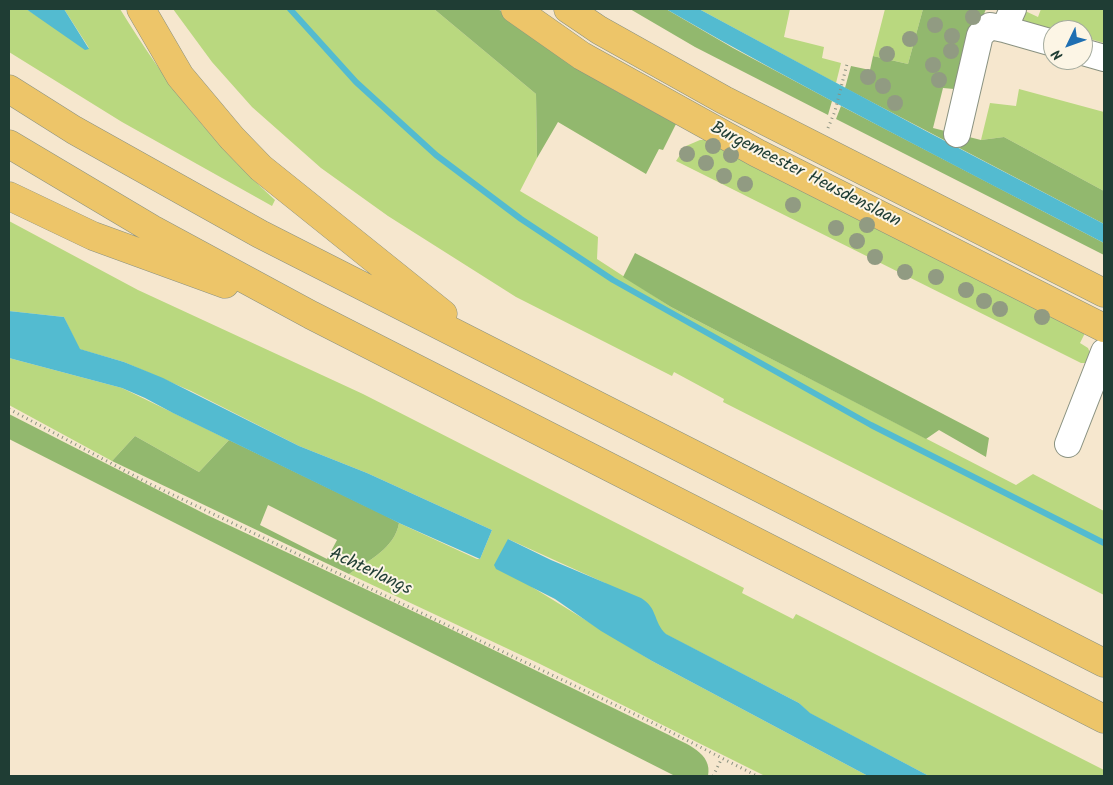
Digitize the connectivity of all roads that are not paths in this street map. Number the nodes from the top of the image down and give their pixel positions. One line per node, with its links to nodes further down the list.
1 (141, 9): 13 (main road)
2 (515, 9): 12 (main road, Burgemeester Heusdenslaan)
3 (568, 9): 10 (main road, Burgemeester Heusdenslaan)
4 (1008, 19): 5 (lane); 7 (lane)
5 (1043, 38)
6 (9, 89): 13 (main road)
7 (957, 134)
8 (9, 144): 11 (main road)
9 (9, 196): 11 (main road)
10 (1104, 293)
11 (311, 315): 17 (main road)
12 (1104, 328)
13 (492, 352): 16 (main road)
14 (1104, 352): 15 (lane)
15 (1068, 444)
16 (1104, 663)
17 (1104, 720)

